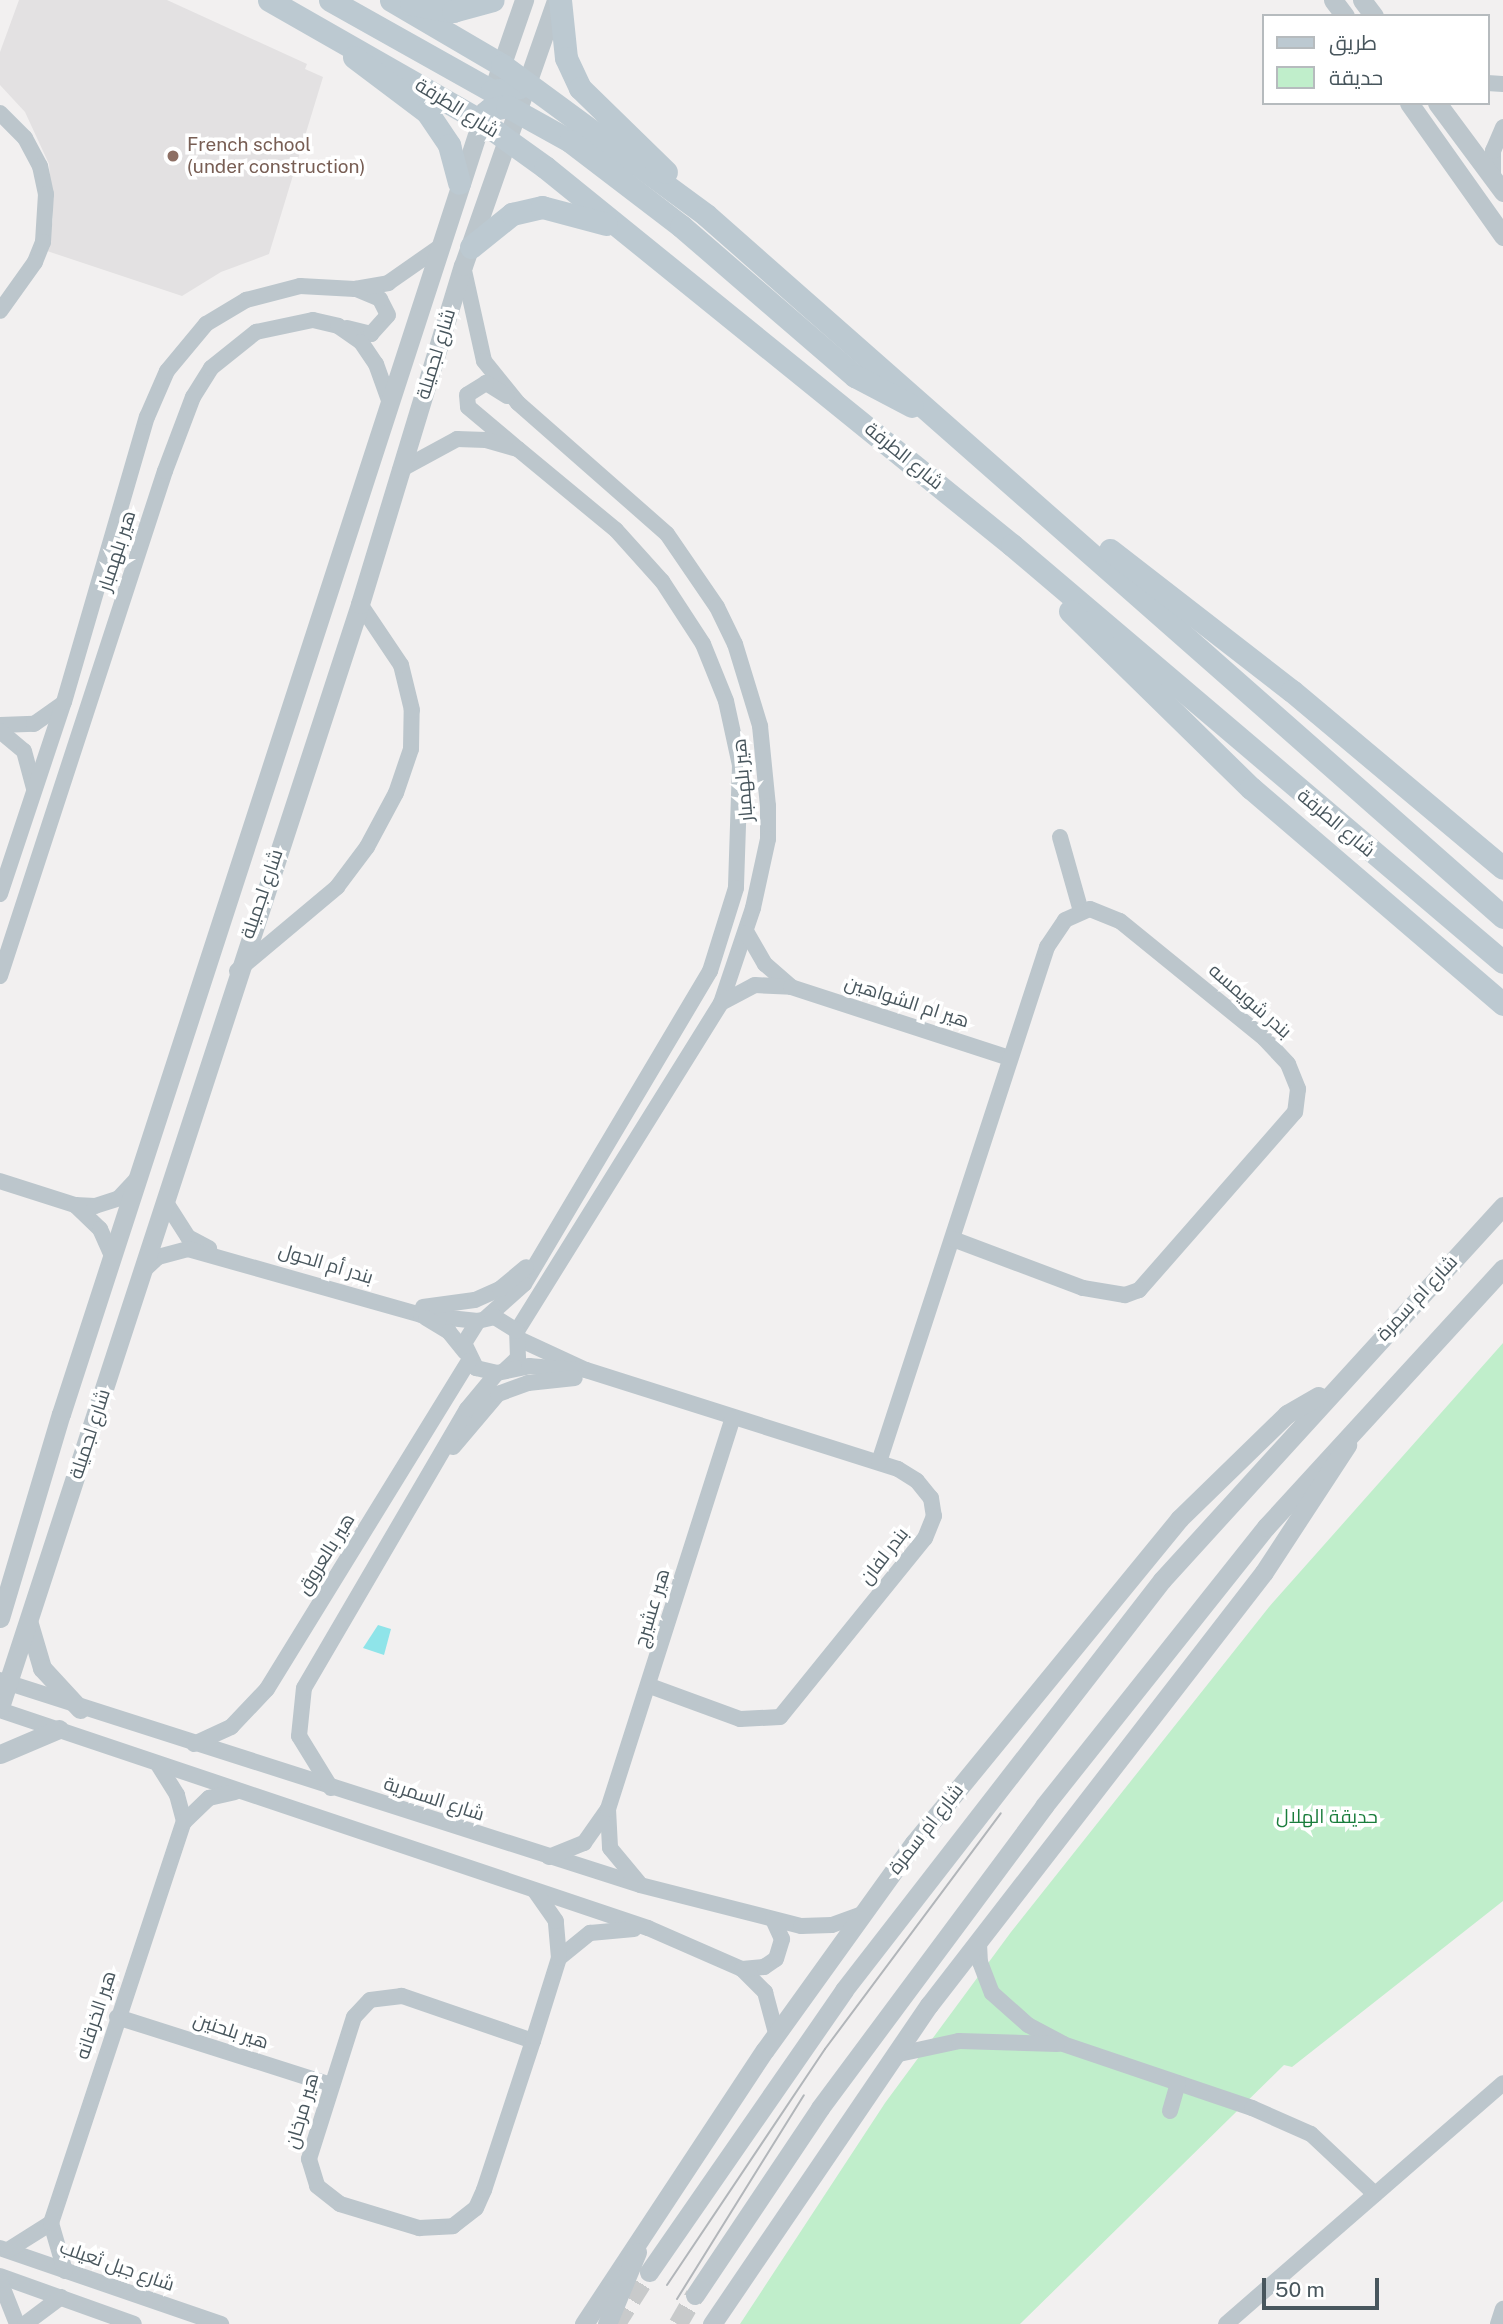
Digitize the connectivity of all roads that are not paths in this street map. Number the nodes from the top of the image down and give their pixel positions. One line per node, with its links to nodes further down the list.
1 (269, 0): 7 (main road, شارع الطرفة)
2 (330, 0): 10 (main road)
3 (392, 0): 4 (main road); 8 (main road, شارع الطرفة)
4 (493, 0)
5 (524, 0): 8 (street, شارع لجميلة)
6 (558, 0): 9 (street, شارع لجميلة); 20 (main road)
7 (343, 40): 15 (main road, شارع الطرفة); 18 (main road)
8 (502, 65): 9 (main road, شارع الطرفة); 10 (street, شارع لجميلة)
9 (526, 82): 10 (main road); 13 (street, شارع لجميلة); 20 (main road, شارع الطرفة)
10 (492, 91): 15 (street, شارع لجميلة)
11 (1410, 105): 21 (street)
12 (1438, 105): 19 (street)
13 (516, 109): 15 (main road); 17 (street, شارع لجميلة); 30 (main road)
14 (0, 113): 26 (street)
15 (481, 121): 17 (main road, شارع الطرفة); 18 (street, شارع لجميلة)
16 (1503, 127): 19 (street)
17 (505, 138): 23 (main road, شارع الطرفة); 24 (street, شارع لجميلة)
18 (459, 183): 22 (street, شارع لجميلة)
19 (1498, 185)
20 (706, 215): 30 (main road, شارع الطرفة)
21 (1503, 236)
22 (441, 246): 25 (street, هير بلهمبار); 28 (street, شارع لجميلة)
23 (651, 250): 24 (main road); 34 (main road, شارع الطرفة)
24 (467, 256): 29 (street, هير بلهمبار); 32 (street, شارع لجميلة)
25 (355, 289): 27 (street, هير بلهمبار); 36 (street, هير بلهمبار)
26 (0, 311)
27 (338, 326): 28 (street); 48 (street, هير بلهمبار)
28 (390, 403): 55 (street, شارع لجميلة)
29 (518, 403): 31 (street); 45 (street, هير بلهمبار)
30 (934, 416): 33 (main road, شارع الطرفة)
31 (518, 449): 32 (street, هير بلهمبار); 60 (street, هير بلهمبار)
32 (400, 470): 35 (street, شارع لجميلة)
33 (1043, 506): 41 (main road); 44 (main road, شارع الطرفة)
34 (1012, 545): 46 (main road, شارع الطرفة); 49 (main road)
35 (360, 604): 47 (street, شارع لجميلة); 47 (street)
36 (64, 702): 37 (street); 39 (street, هير بلهمبار)
37 (0, 725)
38 (0, 731): 39 (street)
39 (35, 790): 42 (street, هير بلهمبار)
40 (1060, 837): 43 (street)
41 (1503, 868)
42 (0, 894)
43 (1081, 911): 54 (street); 61 (street, بندر شويمسه)
44 (1503, 917)
45 (747, 933): 50 (street, هير ام الشواهين); 51 (street, هير بلهمبار)
46 (1503, 962)
47 (235, 972): 57 (street, شارع لجميلة)
48 (0, 976)
49 (1478, 982): 52 (main road); 53 (main road)
50 (791, 987): 51 (street, هير ام الشواهين); 54 (street, هير ام الشواهين)
51 (721, 1003): 69 (street, هير بلهمبار)
52 (1503, 1004)
53 (1503, 1018)
54 (1010, 1058): 61 (street)
55 (144, 1170): 58 (street); 63 (street, شارع لجميلة)
56 (1, 1180): 58 (street)
57 (165, 1201): 62 (street, بندر أم الحول); 65 (street, شارع لجميلة)
58 (75, 1205): 63 (street)
59 (1503, 1206): 74 (street, شارع ام سمرة)
60 (558, 1227): 66 (street, هير بلهمبار); 68 (street, هير بلهمبار)
61 (955, 1240): 78 (street)
62 (220, 1254): 65 (street, بندر أم الحول); 66 (street, بندر أم الحول)
63 (113, 1258): 79 (street, شارع لجميلة)
64 (1503, 1268): 76 (street)
65 (143, 1271): 80 (street, شارع لجميلة)
66 (381, 1303): 67 (street, بندر أم الحول)
67 (421, 1315): 68 (street, بندر أم الحول); 70 (street, بندر أم الحول)
68 (482, 1320): 69 (street); 70 (street)
69 (519, 1336): 71 (street, بندر لفان); 72 (street)
70 (467, 1356): 72 (street); 86 (street, هير بالعروق)
71 (586, 1370): 72 (street, بندر لفان); 73 (street, بندر لفان)
72 (501, 1372): 77 (street)
73 (619, 1380): 75 (street, بندر لفان); 77 (street)
74 (1331, 1389): 96 (street, شارع ام سمرة); 116 (street, شارع ام سمرة)
75 (733, 1418): 78 (street, بندر لفان); 82 (street, هير عشيرج)
76 (1360, 1419): 99 (street); 118 (street)
77 (439, 1456): 89 (street)
78 (879, 1462): 82 (street, بندر لفان)
79 (2, 1610)
80 (29, 1624): 81 (street, شارع لجميلة); 84 (street)
81 (4, 1681): 83 (street, شارع لجميلة); 84 (street, شارع السمرية)
82 (650, 1686): 91 (street, هير عشيرج)
83 (0, 1709): 85 (street)
84 (80, 1709): 86 (street, شارع السمرية)
85 (59, 1729): 87 (street); 88 (street)
86 (194, 1744): 89 (street, شارع السمرية)
87 (0, 1754)
88 (159, 1766): 90 (street); 92 (street)
89 (331, 1788): 93 (street, شارع السمرية)
90 (237, 1792): 92 (street, هير الخرقانه); 95 (street)
91 (608, 1809): 93 (street, هير عشيرج); 94 (street, هير عشيرج)
92 (184, 1822): 102 (street, هير الخرقانه)
93 (549, 1857): 94 (street, شارع السمرية)
94 (640, 1885): 97 (street, شارع السمرية)
95 (535, 1891): 98 (street); 100 (street, هير مرخان)
96 (860, 1915): 97 (street, شارع السمرية); 103 (street, شارع ام سمرة)
97 (773, 1920): 101 (street)
98 (648, 1928): 100 (street); 101 (street)
99 (979, 1944): 105 (street); 106 (street)
100 (559, 1958): 104 (street, هير مرخان)
101 (742, 1969): 103 (street)
102 (117, 2017): 109 (street, هير بلحنين); 112 (street, هير الخرقانه)
103 (776, 2033): 113 (street, شارع ام سمرة)
104 (533, 2041): 109 (street, هير مرخان); 109 (street, هير مرخان)
105 (1063, 2044): 106 (street); 107 (street)
106 (899, 2054): 127 (street)
107 (1178, 2083): 110 (street); 111 (street)
108 (1503, 2083): 111 (street)
109 (331, 2085)
110 (1170, 2111)
111 (1375, 2194): 128 (street)
112 (51, 2223): 114 (street); 115 (street)
113 (646, 2225): 125 (street, شارع ام سمرة); 126 (street)
114 (4, 2249): 115 (street, شارع جبل ثعيلب)
115 (65, 2271): 124 (street, شارع جبل ثعيلب)
116 (649, 2272)
117 (0, 2279): 119 (street); 121 (street)
118 (695, 2295)
119 (61, 2297): 122 (street); 123 (street)
120 (1503, 2309): 129 (street)
121 (17, 2324)
122 (25, 2324)
123 (134, 2324)
124 (221, 2324)
125 (584, 2324)
126 (607, 2324)
127 (712, 2324)
128 (1226, 2324)
129 (1498, 2324)

